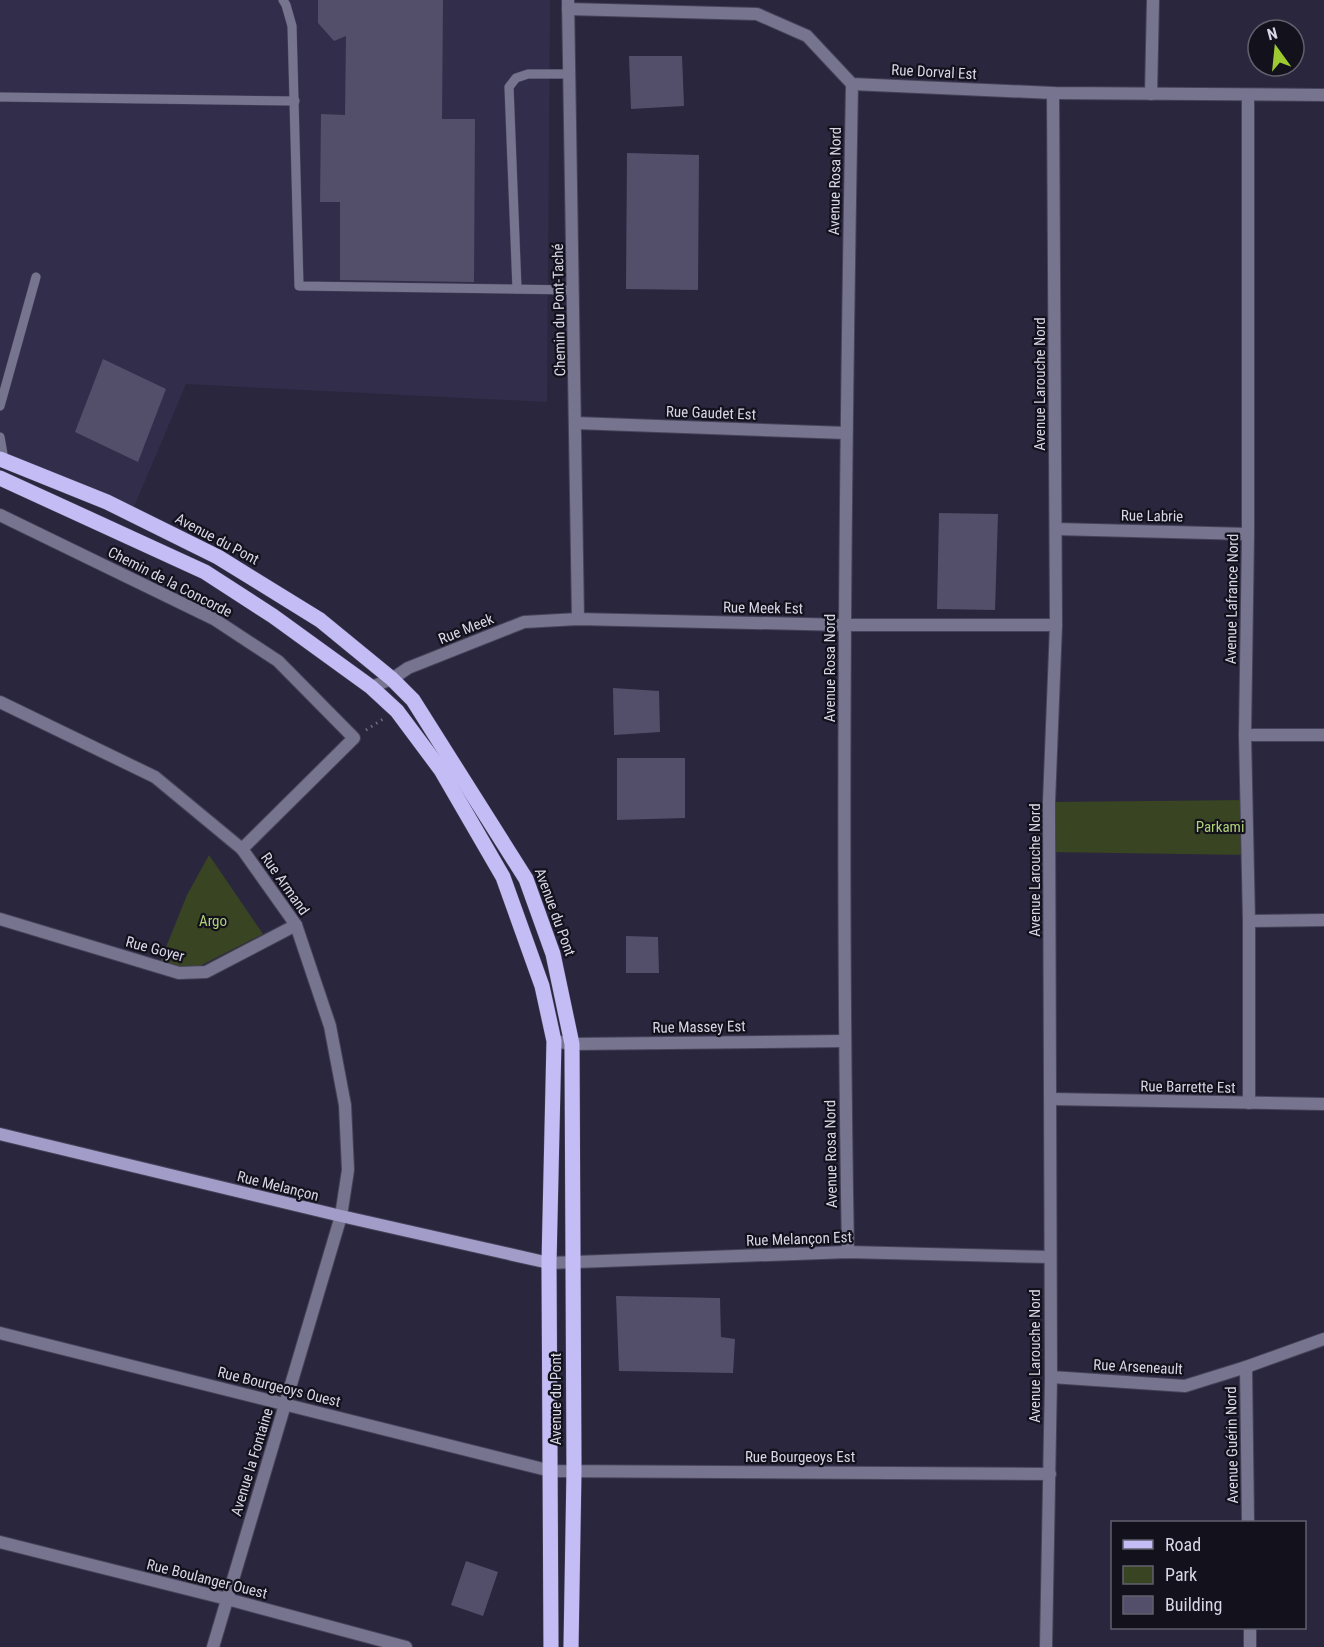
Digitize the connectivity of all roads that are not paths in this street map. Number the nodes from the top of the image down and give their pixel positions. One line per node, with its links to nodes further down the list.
1 (283, 0): 11 (lane)
2 (1153, 0): 7 (street)
3 (568, 4): 4 (street, Chemin du Pont-Taché); 5 (street)
4 (570, 74): 13 (lane); 14 (street, Chemin du Pont-Taché)
5 (852, 84): 6 (street, Rue Dorval Est); 19 (street, Avenue Rosa Nord)
6 (1053, 93): 7 (street, Rue Dorval Est); 24 (street, Avenue Larouche Nord)
7 (1151, 94): 8 (street, Rue Dorval Est)
8 (1248, 95): 9 (street, Rue Dorval Est); 25 (street, Avenue Lafrance Nord)
9 (1324, 95)
10 (0, 97): 11 (lane)
11 (295, 101): 13 (lane)
12 (36, 277): 15 (lane)
13 (517, 289): 14 (lane)
14 (573, 290): 18 (street, Chemin du Pont-Taché)
15 (12, 363): 16 (lane); 17 (lane)
16 (0, 378)
17 (0, 406)
18 (576, 423): 19 (street, Rue Gaudet Est); 26 (street, Chemin du Pont-Taché)
19 (846, 433): 27 (street, Avenue Rosa Nord)
20 (0, 437): 21 (lane)
21 (2, 460): 29 (main road, Avenue du Pont)
22 (0, 478): 30 (main road, Avenue du Pont)
23 (0, 515): 34 (street, Chemin de la Concorde)
24 (1056, 529): 25 (street, Rue Labrie); 28 (street, Avenue Larouche Nord)
25 (1248, 534): 32 (street, Avenue Lafrance Nord)
26 (578, 619): 27 (street, Rue Meek Est); 29 (street, Rue Meek)
27 (846, 625): 28 (street, Rue Meek Est); 40 (street, Avenue Rosa Nord)
28 (1056, 625): 42 (street, Avenue Larouche Nord)
29 (392, 679): 30 (street, Rue Meek); 41 (main road, Avenue du Pont)
30 (371, 687): 39 (main road, Avenue du Pont)
31 (0, 702): 34 (street, Rue Armand)
32 (1245, 735): 33 (street); 37 (street, Avenue Lafrance Nord)
33 (1324, 735)
34 (242, 849): 38 (street, Rue Armand)
35 (0, 919): 38 (street, Rue Goyer)
36 (1324, 920): 37 (street)
37 (1249, 921): 43 (street, Avenue Lafrance Nord)
38 (296, 925): 46 (street, Rue Armand)
39 (554, 1041): 41 (street, Rue Massey Est); 50 (main road, Avenue du Pont)
40 (844, 1041): 41 (street, Rue Massey Est); 47 (street, Avenue Rosa Nord)
41 (572, 1044): 49 (main road, Avenue du Pont)
42 (1051, 1100): 43 (street, Rue Barrette Est); 48 (street, Avenue Larouche Nord)
43 (1249, 1102): 44 (street, Rue Barrette Est)
44 (1324, 1104)
45 (0, 1134): 46 (street, Rue Melançon)
46 (341, 1216): 50 (street, Rue Melançon); 55 (street, Avenue la Fontaine)
47 (848, 1251): 48 (street, Rue Melançon Est); 49 (street, Rue Melançon Est)
48 (1050, 1257): 54 (street, Avenue Larouche Nord)
49 (573, 1262): 50 (street, Rue Melançon Est); 57 (main road, Avenue du Pont)
50 (549, 1263): 56 (main road, Avenue du Pont)
51 (0, 1333): 55 (street, Rue Bourgeoys Ouest)
52 (1324, 1340): 53 (street, Rue Arseneault)
53 (1246, 1367): 54 (street, Rue Arseneault); 59 (street, Avenue Guérin Nord)
54 (1050, 1377): 58 (street, Avenue Larouche Nord)
55 (285, 1404): 56 (street, Rue Bourgeoys Ouest); 61 (street, Avenue la Fontaine)
56 (551, 1471): 57 (street, Rue Bourgeoys Est); 65 (main road, Avenue du Pont)
57 (574, 1471): 58 (street, Rue Bourgeoys Est); 66 (main road, Avenue du Pont)
58 (1050, 1474): 67 (street, Avenue Larouche Nord)
59 (1248, 1521)
60 (0, 1542): 61 (street, Rue Boulanger Ouest)
61 (227, 1599): 63 (street, Avenue la Fontaine); 64 (street, Rue Boulanger Ouest)
62 (1250, 1629): 68 (street)
63 (213, 1647)
64 (406, 1647)
65 (551, 1647)
66 (571, 1647)
67 (1046, 1647)
68 (1250, 1647)

